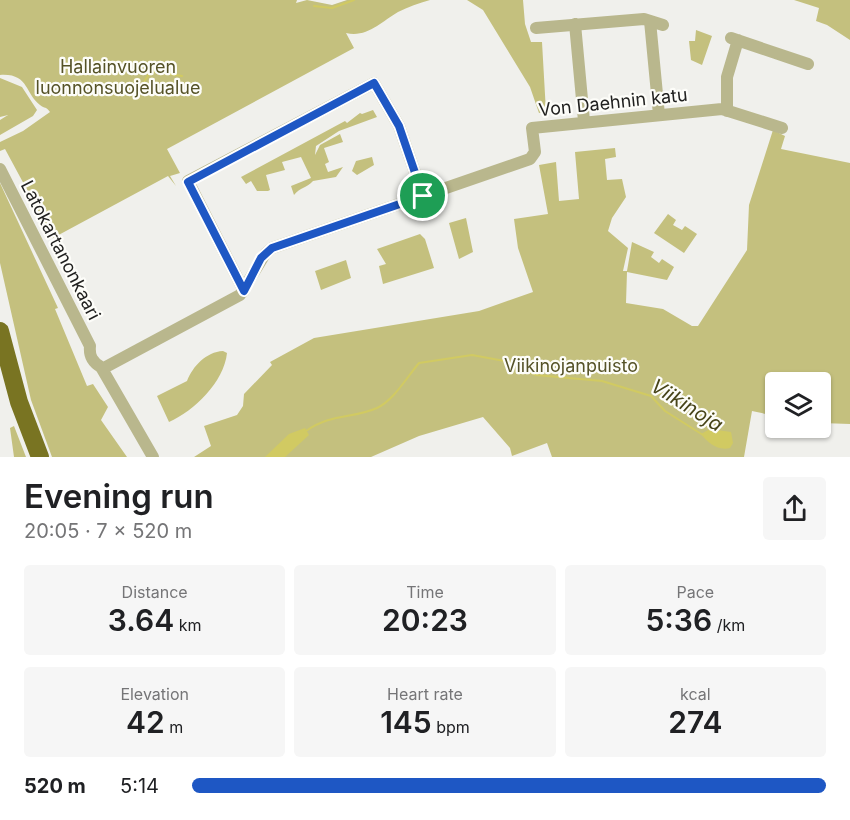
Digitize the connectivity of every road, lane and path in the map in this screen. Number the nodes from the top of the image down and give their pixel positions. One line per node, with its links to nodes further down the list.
1 (650, 21): 2 (street); 3 (street); 7 (street)
2 (575, 24): 4 (street); 8 (street)
3 (663, 25)
4 (536, 28)
5 (808, 64): 6 (street)
6 (728, 111): 7 (street, Von Daehnin katu); 9 (street, Von Daehnin katu)
7 (659, 115): 8 (street, Von Daehnin katu)
8 (584, 121): 11 (street, Von Daehnin katu)
9 (782, 128)
10 (0, 170): 14 (street, Latokartanonkaari)
11 (423, 196): 12 (street, Von Daehnin katu); 12 (street)
12 (244, 291): 14 (street)
13 (0, 331): 15 (highway)
14 (102, 368): 16 (street, Latokartanonkaari)
15 (40, 457)
16 (153, 457)

